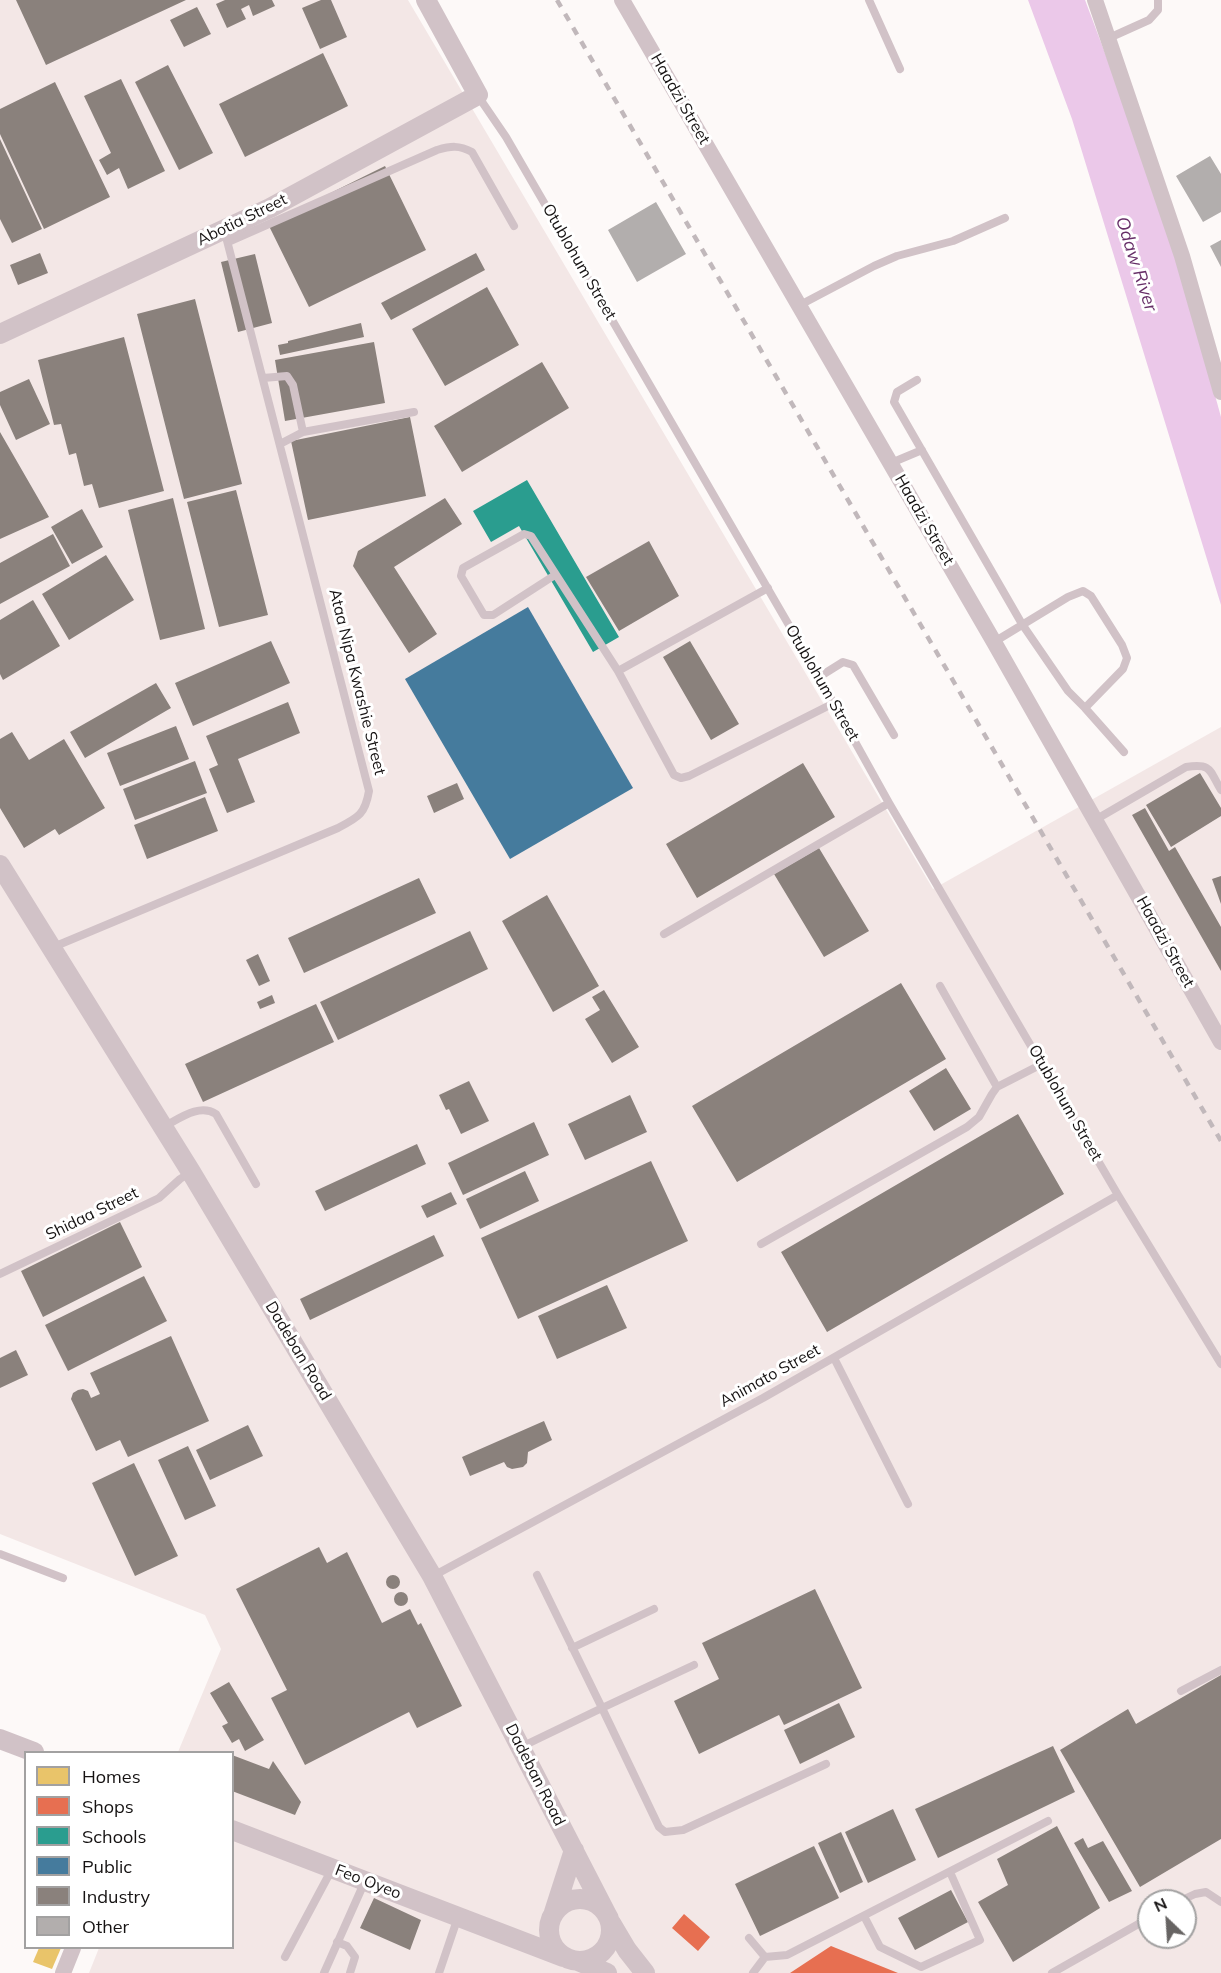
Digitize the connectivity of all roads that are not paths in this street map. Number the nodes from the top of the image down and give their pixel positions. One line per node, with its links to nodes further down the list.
1 (426, 0): 8 (street, Otublohum Street)
2 (622, 0): 12 (street, Haadzi Street)
3 (868, 0): 7 (lane)
4 (1095, 0): 6 (street)
5 (1158, 0): 6 (lane)
6 (1109, 38): 16 (street)
7 (900, 69)
8 (478, 96): 11 (street, Abotia Street); 23 (lane, Otublohum Street)
9 (1005, 218): 12 (lane)
10 (514, 226): 11 (lane)
11 (226, 236): 13 (street, Abotia Street); 14 (lane, Ataa Nipa Kwashie Street)
12 (800, 305): 21 (street, Haadzi Street)
13 (0, 334)
14 (263, 378): 18 (lane); 19 (lane, Ataa Nipa Kwashie Street)
15 (917, 380): 20 (lane)
16 (1221, 392)
17 (414, 412): 18 (lane)
18 (303, 432): 19 (lane)
19 (280, 444): 37 (lane, Ataa Nipa Kwashie Street)
20 (922, 450): 21 (lane); 24 (lane)
21 (891, 463): 25 (street, Haadzi Street)
22 (555, 575): 22 (lane); 26 (lane)
23 (768, 588): 26 (lane); 27 (lane, Otublohum Street)
24 (1022, 624): 25 (lane); 29 (lane); 29 (lane)
25 (994, 642): 34 (street, Haadzi Street)
26 (618, 671): 28 (lane)
27 (819, 677): 28 (lane, Otublohum Street); 30 (lane)
28 (834, 703): 33 (lane, Otublohum Street)
29 (1085, 708): 31 (lane)
30 (894, 735)
31 (1124, 752)
32 (1221, 790): 34 (lane)
33 (889, 803): 36 (lane); 40 (lane, Otublohum Street)
34 (1095, 820): 39 (street, Haadzi Street)
35 (0, 866): 37 (street, Dadeban Road)
36 (664, 934)
37 (51, 948): 42 (street, Dadeban Road)
38 (940, 986): 41 (lane)
39 (1221, 1042)
40 (1042, 1064): 41 (lane); 45 (lane, Otublohum Street)
41 (998, 1087): 46 (lane)
42 (163, 1127): 43 (street, Dadeban Road); 44 (lane)
43 (191, 1172): 47 (lane, Shidaa Street); 53 (street, Dadeban Road)
44 (256, 1184)
45 (1118, 1195): 48 (lane, Animato Street); 49 (lane, Otublohum Street)
46 (761, 1244)
47 (0, 1274)
48 (834, 1358): 50 (lane); 53 (lane, Animato Street)
49 (1221, 1364)
50 (908, 1504)
51 (0, 1554): 54 (lane)
52 (537, 1575): 56 (lane)
53 (432, 1576): 62 (street, Dadeban Road)
54 (63, 1578)
55 (654, 1609): 56 (lane)
56 (572, 1648): 60 (lane)
57 (694, 1665): 60 (lane)
58 (1221, 1670): 59 (lane)
59 (1181, 1691)
60 (602, 1708): 62 (lane); 64 (lane)
61 (0, 1739): 63 (street)
62 (521, 1747): 67 (street, Dadeban Road)
63 (31, 1751)
64 (826, 1764)
65 (1048, 1821): 69 (lane)
66 (234, 1831): 68 (street, Feo Oyeo)
67 (574, 1850): 74 (street); 76 (street, Dadeban Road)
68 (332, 1868): 70 (street, Feo Oyeo); 83 (lane)
69 (950, 1872): 75 (lane); 75 (lane)
70 (365, 1881): 73 (street, Feo Oyeo); 80 (lane)
71 (1197, 1894): 72 (lane)
72 (1221, 1902)
73 (458, 1916): 78 (street, Feo Oyeo); 88 (lane)
74 (552, 1916): 76 (street); 78 (street, Feo Oyeo); 84 (street)
75 (864, 1916): 82 (lane)
76 (609, 1919): 84 (street); 90 (street)
77 (1137, 1925): 92 (lane)
78 (504, 1933): 84 (street, Feo Oyeo)
79 (749, 1938): 82 (lane)
80 (337, 1942): 86 (lane); 87 (lane)
81 (72, 1949): 85 (street)
82 (765, 1956): 91 (lane)
83 (285, 1957)
84 (571, 1959): 89 (street, Feo Oyeo)
85 (63, 1973)
86 (324, 1973)
87 (350, 1973)
88 (439, 1973)
89 (607, 1973)
90 (645, 1973)
91 (753, 1973)
92 (1052, 1973)

